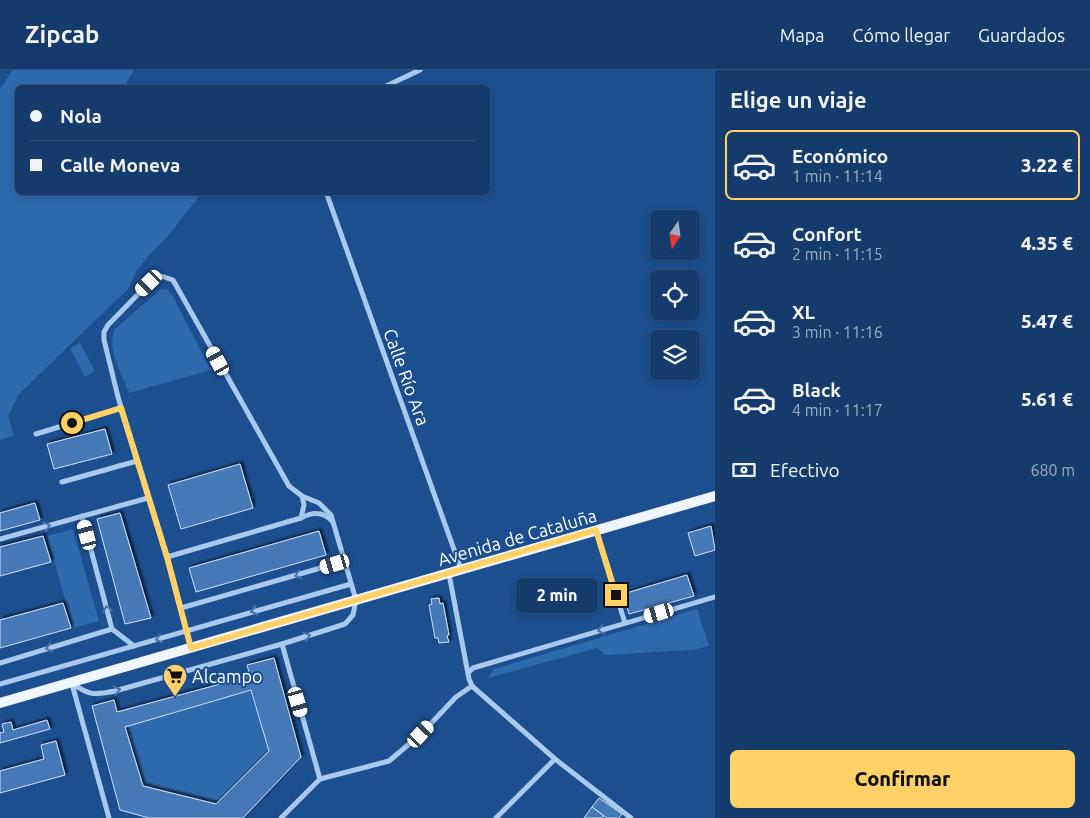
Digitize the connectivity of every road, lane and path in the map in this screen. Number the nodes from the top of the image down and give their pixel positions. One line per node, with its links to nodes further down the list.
1 (420, 70): 2 (street)
2 (388, 85)
3 (327, 195): 20 (street, Calle Río Ara)
4 (121, 408): 5 (street); 6 (street); 8 (street)
5 (36, 434)
6 (137, 461): 7 (street); 10 (street)
7 (62, 482)
8 (302, 496): 11 (street); 14 (street)
9 (715, 496): 16 (main road, Avenida de Cataluña)
10 (148, 498): 13 (street); 18 (street)
11 (308, 499): 12 (street); 15 (street)
12 (310, 513): 14 (street); 15 (street)
13 (82, 516): 17 (street, one-way to 13); 27 (street, one-way to 13)
14 (301, 518): 18 (street)
15 (334, 523): 19 (street)
16 (596, 530): 20 (main road, Avenida de Cataluña); 26 (street)
17 (0, 539)
18 (167, 557): 25 (street)
19 (345, 562): 22 (street); 25 (street, one-way to 25)
20 (462, 570): 21 (main road, Avenida de Cataluña)
21 (449, 574): 24 (main road, Avenida de Cataluña); 33 (street)
22 (352, 584): 24 (street); 28 (street, one-way to 28)
23 (715, 597): 26 (street)
24 (356, 600): 29 (street, one-way to 24); 31 (main road, Avenida de Cataluña)
25 (181, 608): 28 (street)
26 (625, 623): 33 (street, one-way to 33)
27 (112, 630): 30 (street); 32 (street, one-way to 32)
28 (186, 630): 30 (street, one-way to 30); 31 (street)
29 (282, 644): 34 (street, one-way to 29); 39 (street)
30 (134, 646): 35 (street)
31 (191, 648): 34 (main road, Avenida de Cataluña)
32 (0, 663)
33 (470, 667): 36 (street)
34 (72, 683): 37 (main road, Avenida de Cataluña); 40 (street)
35 (0, 684)
36 (472, 686): 38 (street); 39 (street)
37 (0, 703)
38 (555, 758): 42 (street); 43 (street)
39 (320, 779): 41 (street)
40 (109, 818)
41 (281, 818)
42 (496, 818)
43 (630, 818)

